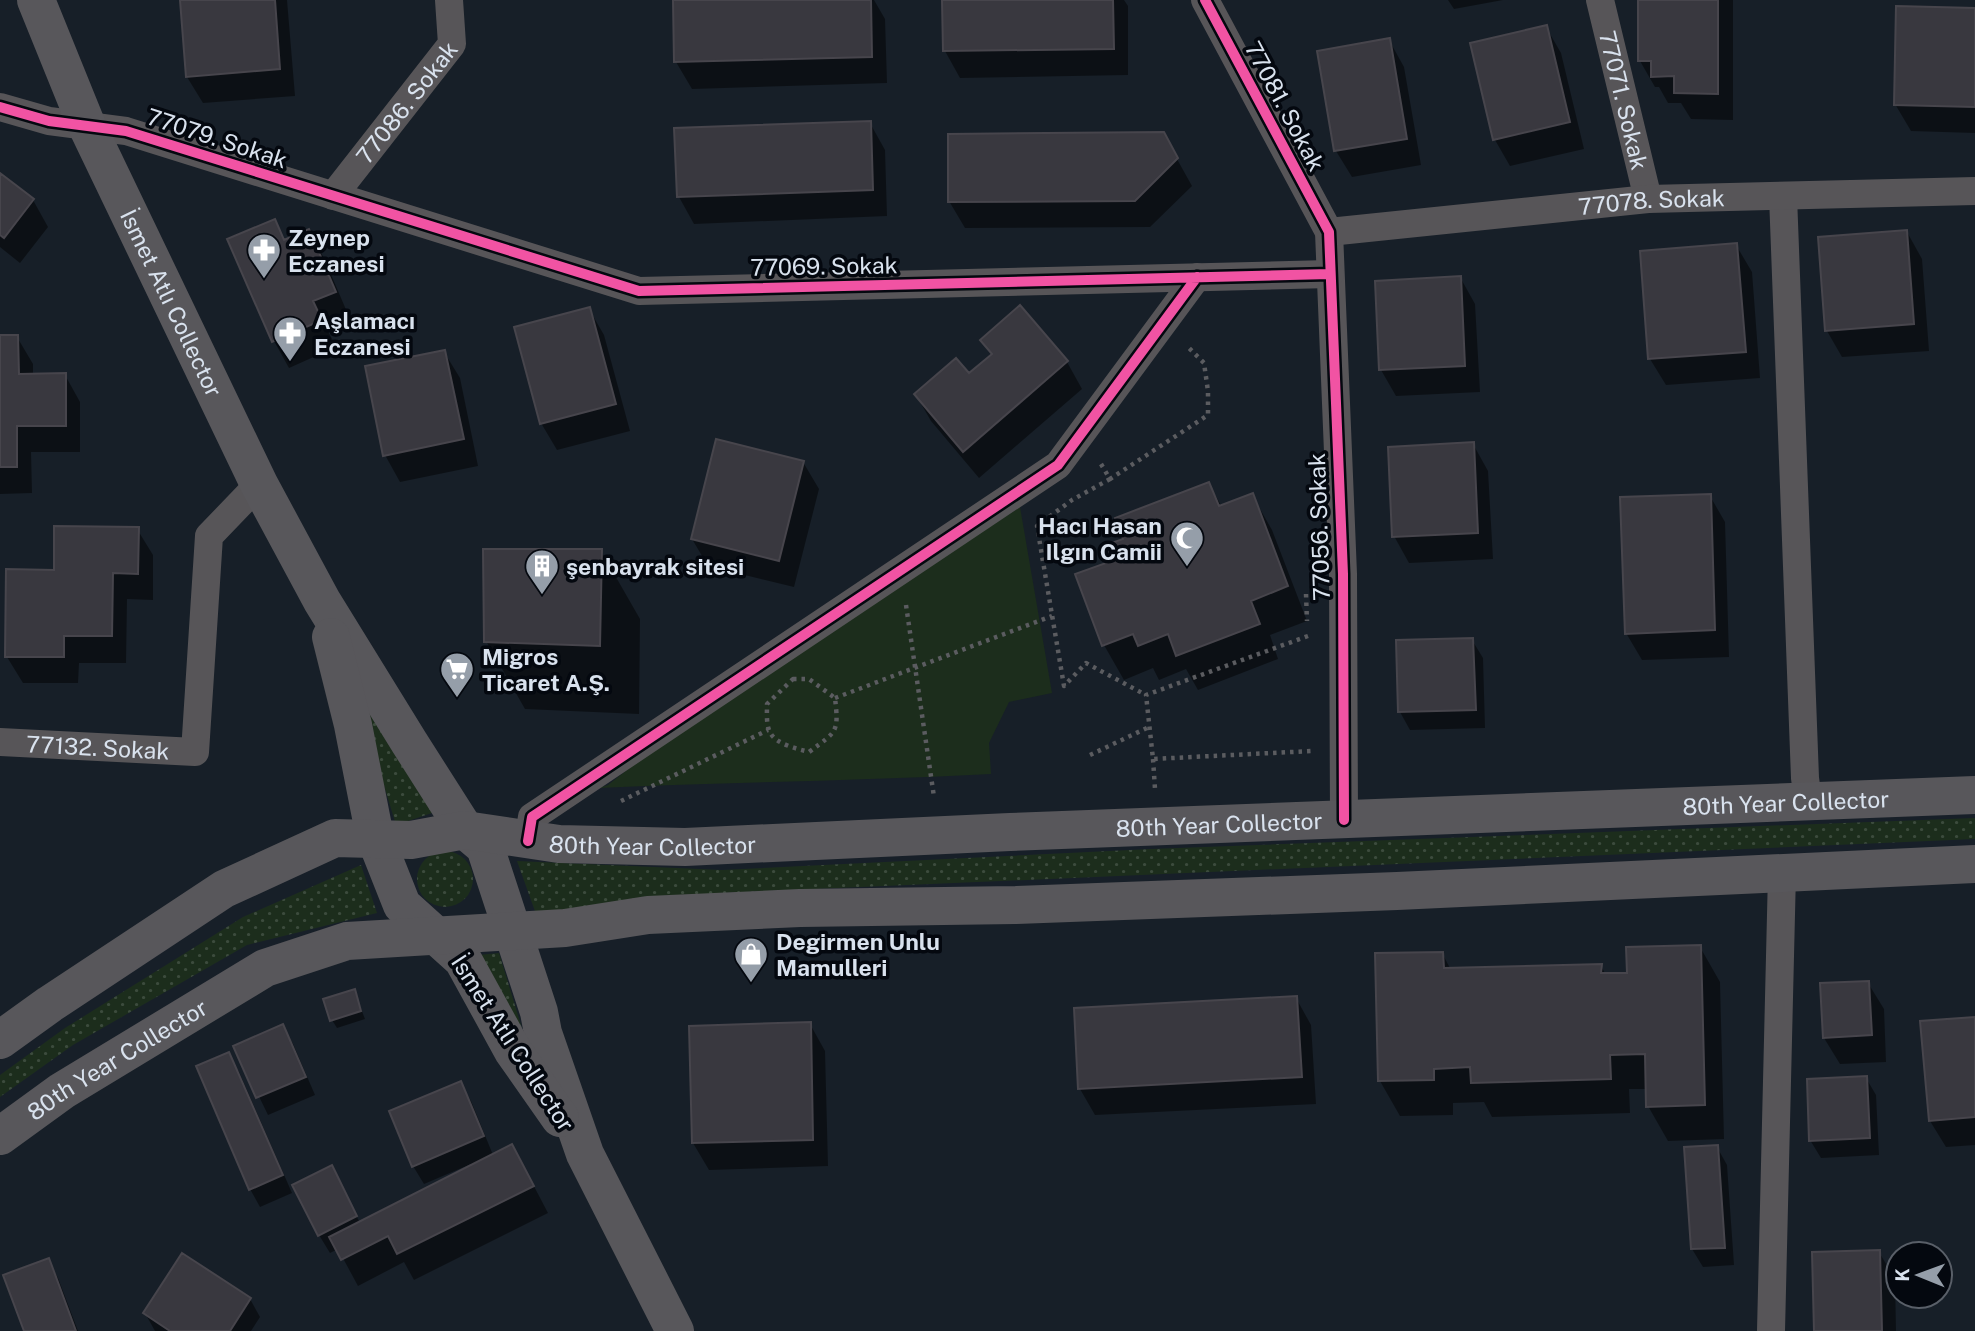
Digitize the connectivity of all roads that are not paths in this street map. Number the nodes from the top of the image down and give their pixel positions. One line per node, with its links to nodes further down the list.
1 (36, 0): 6 (main road, İsmet Atlı Collector)
2 (449, 0): 8 (street, 77086. Sokak)
3 (1205, 0): 11 (street, 77081. Sokak)
4 (1600, 0): 10 (street, 77071. Sokak)
5 (0, 107): 6 (street, 77079. Sokak)
6 (87, 126): 8 (street, 77079. Sokak); 14 (main road, İsmet Atlı Collector)
7 (1975, 191): 9 (street, 77078. Sokak)
8 (333, 196): 13 (street, 77069. Sokak)
9 (1783, 196): 10 (street, 77078. Sokak); 18 (street)
10 (1648, 199): 11 (street, 77078. Sokak)
11 (1329, 233): 12 (street, 77056. Sokak)
12 (1331, 274): 13 (street, 77069. Sokak); 19 (street, 77056. Sokak)
13 (1197, 278): 22 (street)
14 (259, 484): 15 (main road, İsmet Atlı Collector); 16 (street, 77132. Sokak)
15 (322, 601): 20 (main road, İsmet Atlı Collector); 21 (main road, İsmet Atlı Collector)
16 (0, 742)
17 (1975, 795): 18 (main road, 80th Year Collector)
18 (1808, 801): 19 (main road, 80th Year Collector)
19 (1344, 820): 22 (main road, 80th Year Collector)
20 (465, 830): 21 (main road, 80th Year Collector); 22 (main road, 80th Year Collector); 25 (main road, İsmet Atlı Collector)
21 (374, 837): 26 (main road, İsmet Atlı Collector); 27 (main road)
22 (528, 841)
23 (1975, 864): 24 (main road)
24 (1782, 873): 25 (main road); 31 (street)
25 (511, 931): 26 (main road, 80th Year Collector); 29 (main road, İsmet Atlı Collector)
26 (437, 935): 28 (main road, 80th Year Collector); 29 (main road, İsmet Atlı Collector)
27 (0, 1040)
28 (0, 1136)
29 (585, 1154): 30 (main road, İsmet Atlı Collector)
30 (675, 1331)
31 (1771, 1331)

